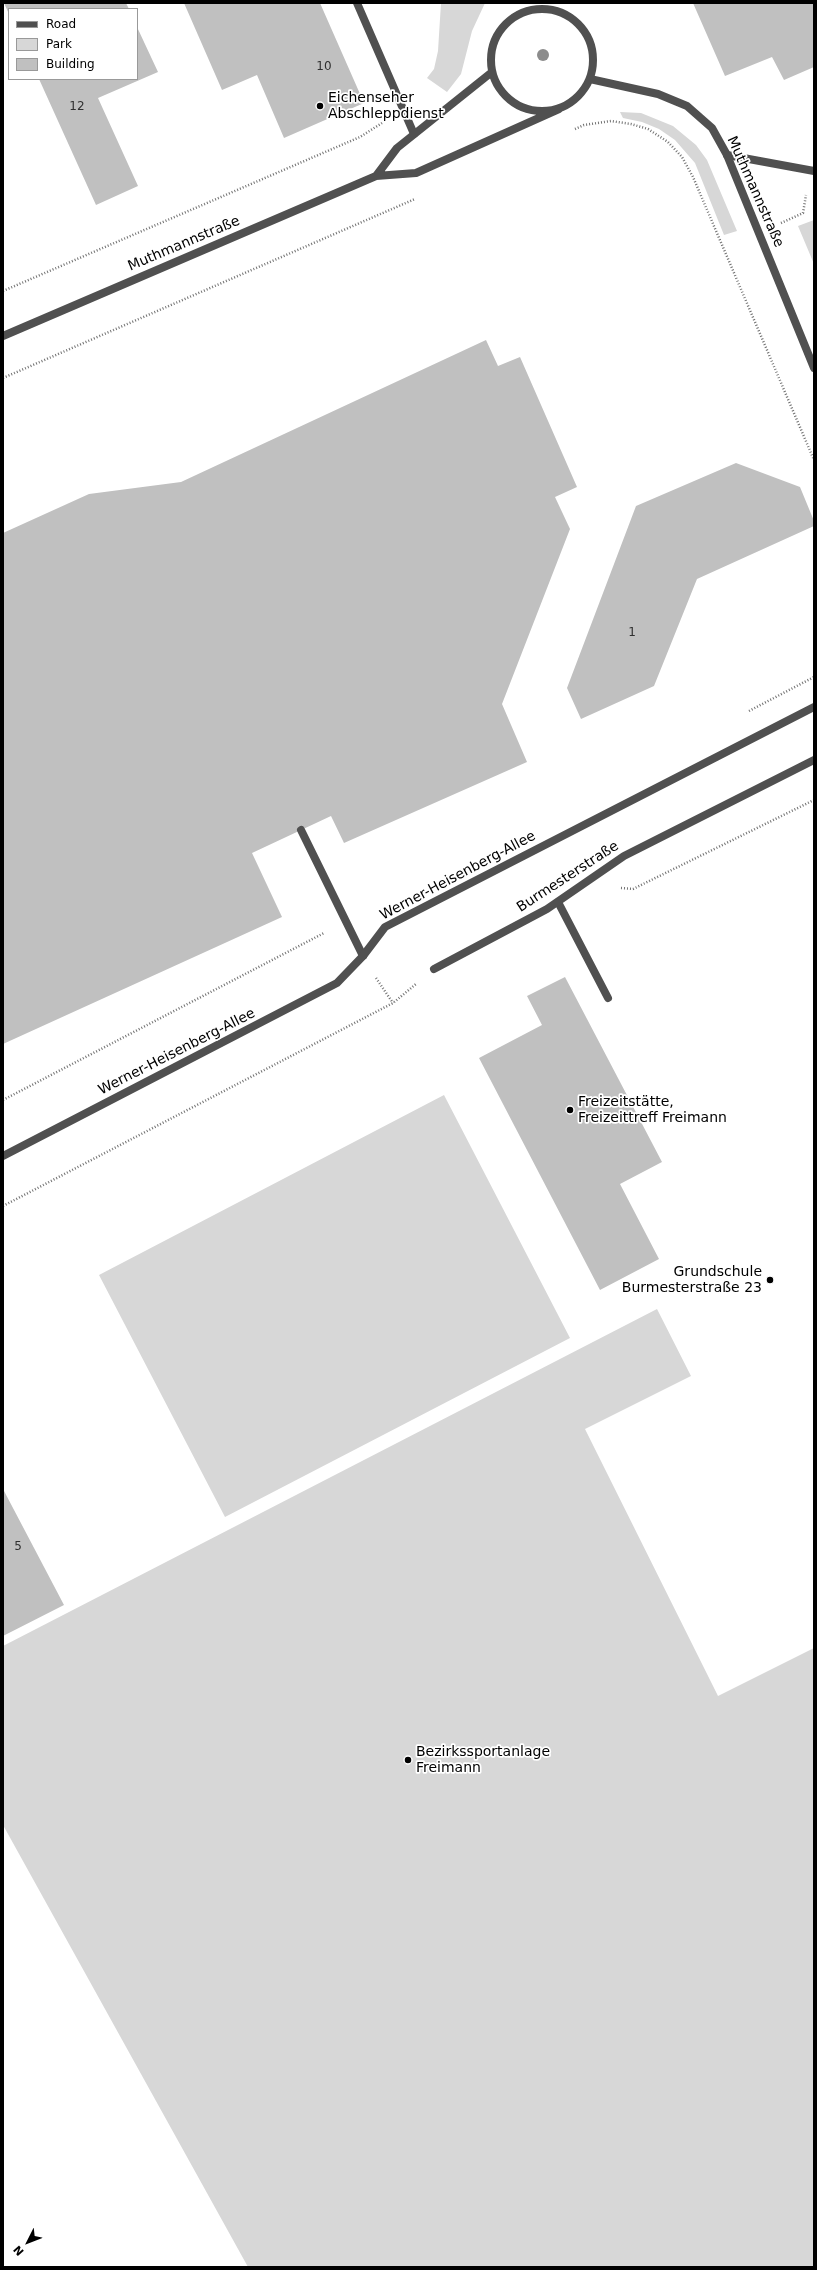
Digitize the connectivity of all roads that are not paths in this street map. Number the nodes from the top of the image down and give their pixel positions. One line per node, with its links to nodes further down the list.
1 (357, 3): 6 (street)
2 (531, 6): 3 (street, Muthmannstraße); 4 (street, Muthmannstraße)
3 (492, 72): 5 (street, Muthmannstraße); 6 (street, Muthmannstraße)
4 (590, 80): 5 (street, Muthmannstraße); 7 (street, Muthmannstraße)
5 (559, 109): 9 (street, Muthmannstraße)
6 (414, 134): 9 (street, Muthmannstraße)
7 (727, 155): 8 (street); 11 (street, Muthmannstraße)
8 (812, 171)
9 (376, 176): 10 (street, Muthmannstraße)
10 (3, 336)
11 (814, 368)
12 (814, 707): 16 (street, Werner-Heisenberg-Allee)
13 (814, 760): 15 (street, Burmesterstraße)
14 (301, 830): 16 (street)
15 (558, 902): 17 (street, Burmesterstraße); 18 (street)
16 (363, 956): 19 (street, Werner-Heisenberg-Allee)
17 (434, 969)
18 (608, 998)
19 (3, 1156)

